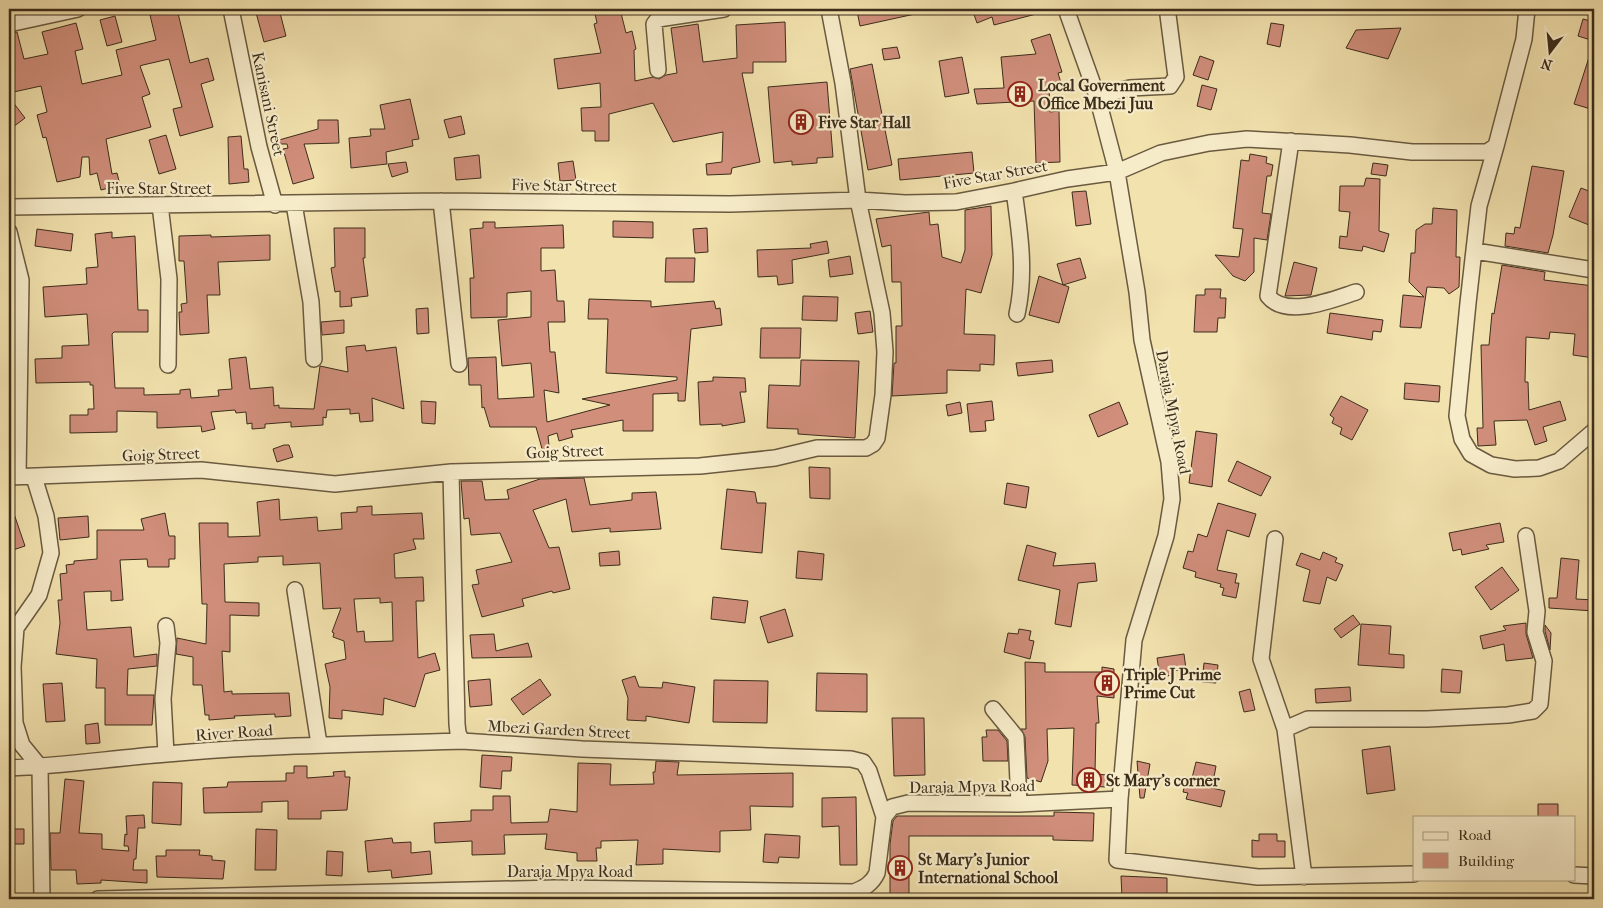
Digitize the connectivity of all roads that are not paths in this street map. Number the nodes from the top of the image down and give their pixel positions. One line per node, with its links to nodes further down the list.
1 (78, 9): 8 (street)
2 (231, 9): 19 (street, Kanisani Street)
3 (724, 9): 9 (street)
4 (829, 9): 15 (street)
5 (1066, 9): 10 (street, Daraja Mpya Road)
6 (1527, 9): 12 (street)
7 (1168, 15): 10 (street)
8 (9, 24)
9 (658, 70)
10 (1097, 96): 13 (street, Daraja Mpya Road)
11 (1291, 141): 12 (street, Five Star Street); 13 (street, Five Star Street); 24 (street)
12 (1496, 146): 22 (street)
13 (1117, 172): 14 (street, Five Star Street); 44 (street, Daraja Mpya Road)
14 (1014, 191): 15 (street, Five Star Street); 25 (street)
15 (858, 200): 16 (street, Five Star Street); 30 (street, Goig Street)
16 (441, 202): 17 (street, Five Star Street); 27 (street)
17 (294, 204): 19 (street, Five Star Street); 26 (street)
18 (160, 205): 19 (street, Five Star Street); 20 (street, Five Star Street); 28 (street)
19 (275, 205)
20 (9, 208)
21 (9, 232): 31 (street)
22 (1476, 251): 23 (street); 29 (street)
23 (1594, 270)
24 (1356, 292)
25 (1017, 314)
26 (314, 359)
27 (459, 364)
28 (168, 365)
29 (1594, 431)
30 (451, 472): 32 (street, Goig Street); 39 (street)
31 (13, 477): 32 (street, Goig Street)
32 (34, 477): 42 (street)
33 (1526, 536): 38 (street)
34 (1275, 539): 38 (street)
35 (295, 590): 40 (street)
36 (166, 626): 41 (street)
37 (993, 708): 45 (street)
38 (1285, 729): 50 (street)
39 (462, 741): 40 (street, River Road); 46 (street, Mbezi Garden Street)
40 (319, 744): 41 (street, River Road)
41 (166, 754): 42 (street, River Road)
42 (40, 767): 43 (street, River Road); 51 (street)
43 (9, 768)
44 (1120, 800): 45 (street, Daraja Mpya Road); 50 (street)
45 (1019, 804): 46 (street, Daraja Mpya Road)
46 (884, 817): 52 (street, Daraja Mpya Road)
47 (1413, 874): 50 (street)
48 (1576, 874): 49 (street)
49 (1594, 876)
50 (1304, 878)
51 (42, 899)
52 (98, 899)

